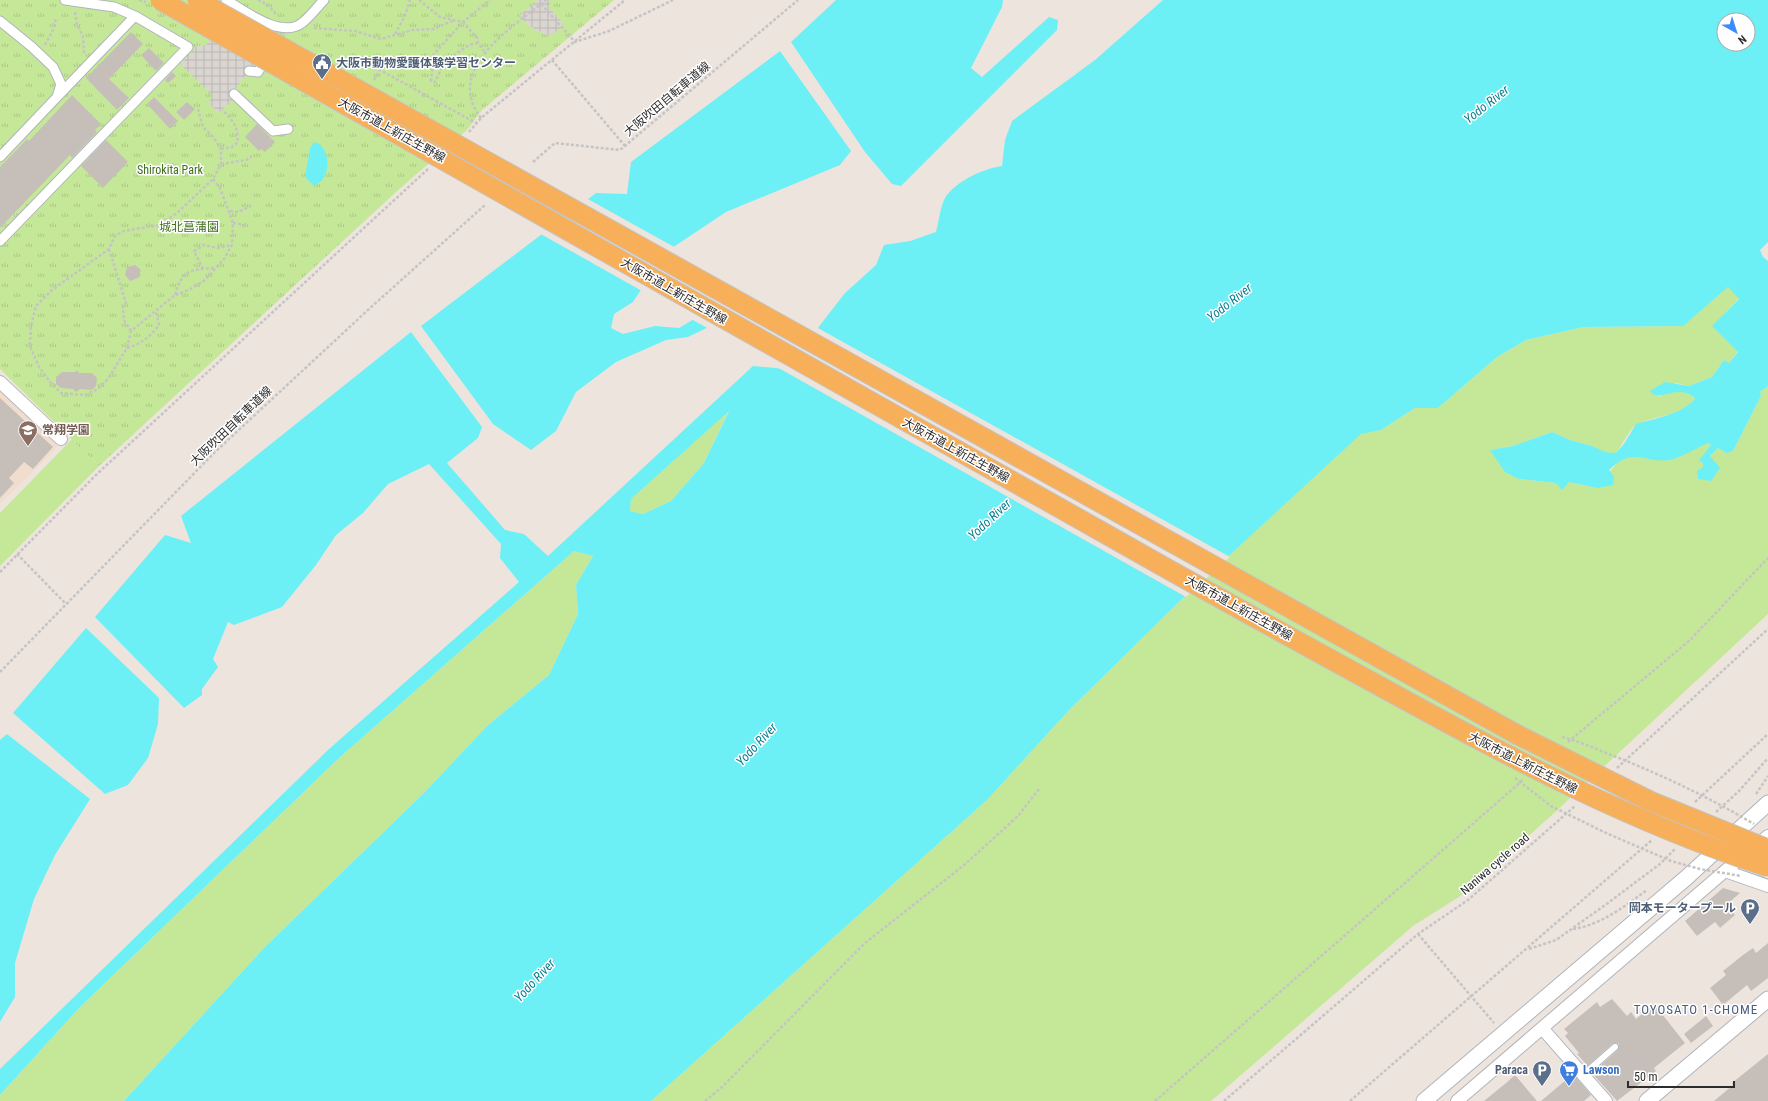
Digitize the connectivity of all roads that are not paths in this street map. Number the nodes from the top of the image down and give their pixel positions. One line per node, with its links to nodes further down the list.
1 (160, 0): 22 (main road, 大阪市道上新庄生野線, bridge)
2 (197, 0): 21 (main road, 大阪市道上新庄生野線, bridge)
3 (226, 0): 10 (street)
4 (324, 0): 10 (street)
5 (69, 1): 6 (street)
6 (135, 16): 13 (street); 16 (street)
7 (212, 19): 9 (street)
8 (0, 21): 13 (street)
9 (220, 24)
10 (282, 28): 11 (street)
11 (249, 71)
12 (234, 94): 14 (street)
13 (57, 98): 15 (street)
14 (288, 129)
15 (0, 157)
16 (0, 241)
17 (0, 382): 18 (street)
18 (62, 439)
19 (1768, 803): 29 (street)
20 (1768, 836): 23 (street)
21 (1768, 849)
22 (1768, 867)
23 (1725, 871): 24 (street); 26 (street)
24 (1768, 886)
25 (1768, 999): 32 (street)
26 (1542, 1028): 28 (street); 30 (street)
27 (1615, 1047): 28 (lane)
28 (1582, 1075): 31 (street)
29 (1424, 1101)
30 (1457, 1101)
31 (1606, 1101)
32 (1647, 1101)

